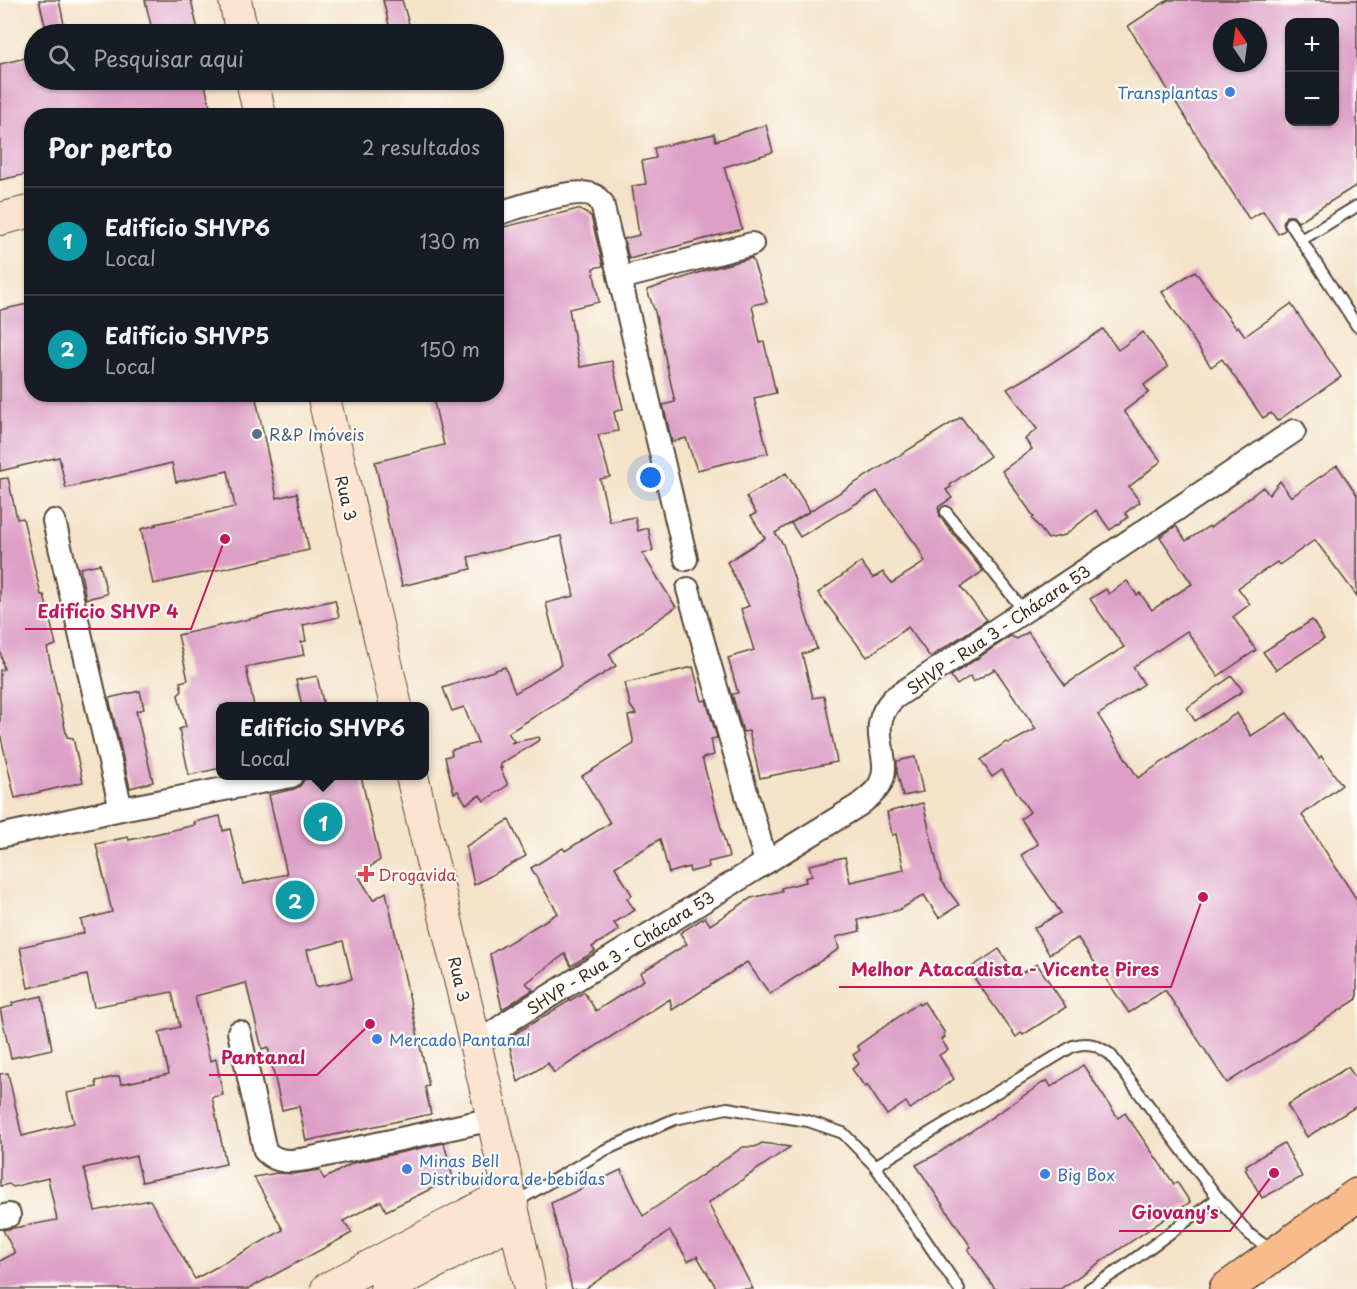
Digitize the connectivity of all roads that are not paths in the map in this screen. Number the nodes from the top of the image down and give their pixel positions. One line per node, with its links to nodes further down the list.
1 (235, 0): 2 (main road)
2 (240, 24)
3 (254, 90): 4 (main road)
4 (258, 108)
5 (1357, 206): 10 (lane)
6 (504, 212): 12 (street)
7 (24, 214): 8 (main road)
8 (0, 219)
9 (1290, 223): 10 (lane)
10 (1301, 240): 13 (lane)
11 (752, 244): 12 (street)
12 (621, 278): 18 (street)
13 (1357, 326)
14 (325, 402): 21 (main road, Rua 3)
15 (1294, 431): 20 (street, SHVP - Rua 3 - Chácara 53)
16 (946, 512): 20 (lane)
17 (54, 521): 24 (street)
18 (686, 560)
19 (688, 590): 26 (street)
20 (1024, 611): 26 (street, SHVP - Rua 3 - Chácara 53)
21 (395, 702)
22 (270, 780): 24 (street)
23 (413, 780): 28 (main road, Rua 3)
24 (121, 809): 25 (street)
25 (0, 836)
26 (766, 862): 28 (street, SHVP - Rua 3 - Chácara 53)
27 (239, 1032): 29 (street)
28 (476, 1045): 29 (main road, Rua 3)
29 (493, 1119): 33 (main road, Rua 3)
30 (875, 1166): 32 (lane); 33 (lane); 38 (lane)
31 (1357, 1195): 34 (main road)
32 (1218, 1198): 34 (lane); 39 (lane)
33 (512, 1204): 35 (main road); 36 (main road); 37 (main road, Rua 3)
34 (1276, 1254): 40 (main road)
35 (327, 1289)
36 (386, 1289)
37 (530, 1289)
38 (959, 1289)
39 (1089, 1289)
40 (1226, 1289)

